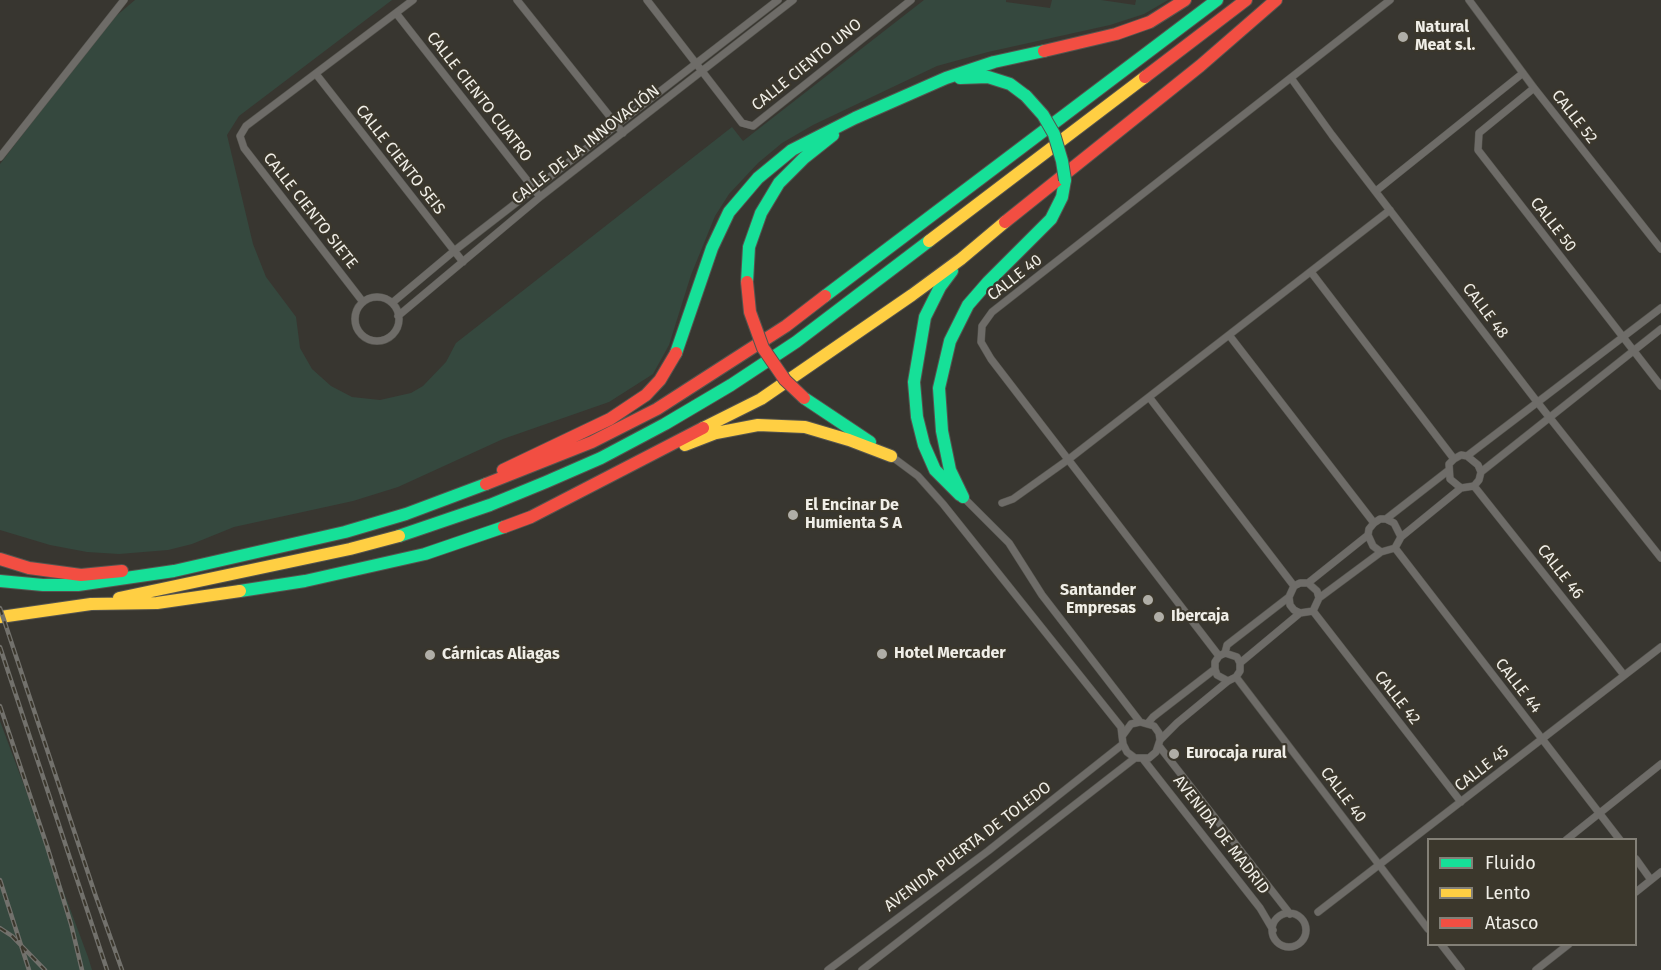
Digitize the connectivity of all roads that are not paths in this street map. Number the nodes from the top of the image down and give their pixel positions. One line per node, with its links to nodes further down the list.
1 (123, 0): 25 (street)
2 (413, 0): 14 (street)
3 (517, 0): 23 (street)
4 (647, 0): 15 (street)
5 (778, 0): 15 (street, CALLE DE LA INNOVACIÓN)
6 (794, 0): 16 (street, CALLE DE LA INNOVACIÓN)
7 (910, 0): 16 (street, CALLE CIENTO UNO)
8 (1217, 0): 58 (highway)
9 (1246, 0): 73 (highway)
10 (1276, 0): 32 (highway)
11 (1390, 0): 20 (street, CALLE 40)
12 (1469, 0): 17 (street, CALLE 52)
13 (1183, 1): 19 (highway)
14 (396, 13): 18 (street); 26 (street, CALLE CIENTO CUATRO)
15 (697, 63): 16 (street); 23 (street, CALLE DE LA INNOVACIÓN)
16 (703, 70): 24 (street, CALLE DE LA INNOVACIÓN)
17 (1523, 73): 21 (street, CALLE 52); 27 (street)
18 (316, 74): 31 (street, CALLE CIENTO SEIS); 35 (street, CALLE CIENTO SIETE)
19 (946, 78): 22 (highway); 56 (highway, bridge)
20 (1291, 78): 27 (street, CALLE 48); 49 (street, CALLE 40)
21 (1534, 88): 30 (street, CALLE 52); 41 (street, CALLE 50)
22 (855, 118): 47 (highway, bridge); 58 (highway)
23 (617, 126): 24 (street); 26 (street, CALLE DE LA INNOVACIÓN)
24 (623, 133): 28 (street, CALLE DE LA INNOVACIÓN)
25 (0, 157)
26 (534, 190): 28 (street, CALLE CIENTO CUATRO); 31 (street, CALLE DE LA INNOVACIÓN)
27 (1376, 191): 29 (street, CALLE 48)
28 (540, 197): 33 (street, CALLE DE LA INNOVACIÓN)
29 (1390, 210): 34 (street); 45 (street, CALLE 48)
30 (1661, 249)
31 (454, 251): 33 (street, CALLE CIENTO SEIS); 36 (street, CALLE DE LA INNOVACIÓN)
32 (961, 259): 52 (highway); 56 (highway)
33 (463, 262): 38 (street, CALLE DE LA INNOVACIÓN)
34 (1311, 272): 40 (street); 50 (street)
35 (363, 302): 36 (street); 38 (street)
36 (392, 303): 38 (street)
37 (1661, 308): 41 (street)
38 (398, 316)
39 (1661, 329): 42 (street)
40 (1229, 335): 44 (street); 60 (street)
41 (1623, 338): 42 (street, CALLE 50); 45 (street)
42 (1634, 351): 43 (street, CALLE 50); 46 (street)
43 (1661, 386)
44 (1149, 398): 49 (street); 70 (street)
45 (1538, 403): 46 (street, CALLE 48); 48 (street)
46 (1550, 418): 53 (street); 66 (street, CALLE 48)
47 (891, 456): 52 (highway); 85 (street)
48 (1467, 456): 50 (street); 53 (street)
49 (1069, 459): 57 (street); 78 (street, CALLE 40)
50 (1454, 459): 51 (street)
51 (1449, 470): 55 (street); 59 (street)
52 (617, 471): 73 (highway)
53 (1481, 472): 54 (street)
54 (1474, 486): 55 (street); 81 (street, CALLE 46)
55 (1461, 488): 62 (street)
56 (963, 497): 84 (street)
57 (1002, 503)
58 (406, 514): 63 (highway)
59 (1386, 519): 60 (street); 62 (street)
60 (1374, 523): 61 (street)
61 (1368, 535): 65 (street); 69 (street)
62 (1401, 537): 64 (street)
63 (295, 544): 67 (highway); 68 (highway)
64 (1395, 548): 65 (street); 86 (street, CALLE 44)
65 (1381, 552): 72 (street)
66 (1661, 558)
67 (0, 559)
68 (0, 581)
69 (1308, 583): 70 (street); 72 (street)
70 (1294, 586): 71 (street)
71 (1289, 597): 75 (street); 78 (street)
72 (1319, 598): 74 (street)
73 (91, 604): 76 (highway)
74 (1313, 611): 75 (street); 92 (street, CALLE 42)
75 (1299, 613): 79 (street)
76 (0, 617)
77 (1661, 647): 81 (street, CALLE 45)
78 (1222, 655): 79 (street); 80 (street)
79 (1240, 663): 82 (street)
80 (1215, 669): 83 (street); 84 (street)
81 (1624, 675): 86 (street, CALLE 45)
82 (1236, 677): 83 (street); 97 (street, CALLE 40)
83 (1228, 681): 87 (street)
84 (1144, 722): 85 (street); 87 (street)
85 (1123, 735): 88 (street)
86 (1542, 739): 92 (street, CALLE 45); 93 (street, CALLE 44)
87 (1160, 743): 90 (street); 102 (street, AVENIDA DE MADRID)
88 (1123, 744): 89 (street); 107 (street, AVENIDA PUERTA DE TOLEDO)
89 (1135, 758): 90 (street); 108 (street, AVENIDA PUERTA DE TOLEDO)
90 (1143, 759): 104 (street, AVENIDA DE MADRID)
91 (1661, 764): 93 (street)
92 (1461, 802): 97 (street, CALLE 45)
93 (1599, 813): 94 (street); 95 (street, CALLE 44)
94 (1568, 838)
95 (1618, 838)
96 (1637, 861): 99 (street)
97 (1379, 865): 101 (street, CALLE 45); 103 (street, CALLE 40)
98 (1661, 872): 99 (street)
99 (1652, 880): 100 (street)
100 (1637, 891)
101 (1318, 912)
102 (1290, 914): 104 (street); 104 (street)
103 (1427, 928)
104 (1273, 930)
105 (1442, 946): 109 (street)
106 (1568, 946): 110 (street)
107 (828, 970)
108 (862, 970)
109 (1461, 970)
110 (1536, 970)

